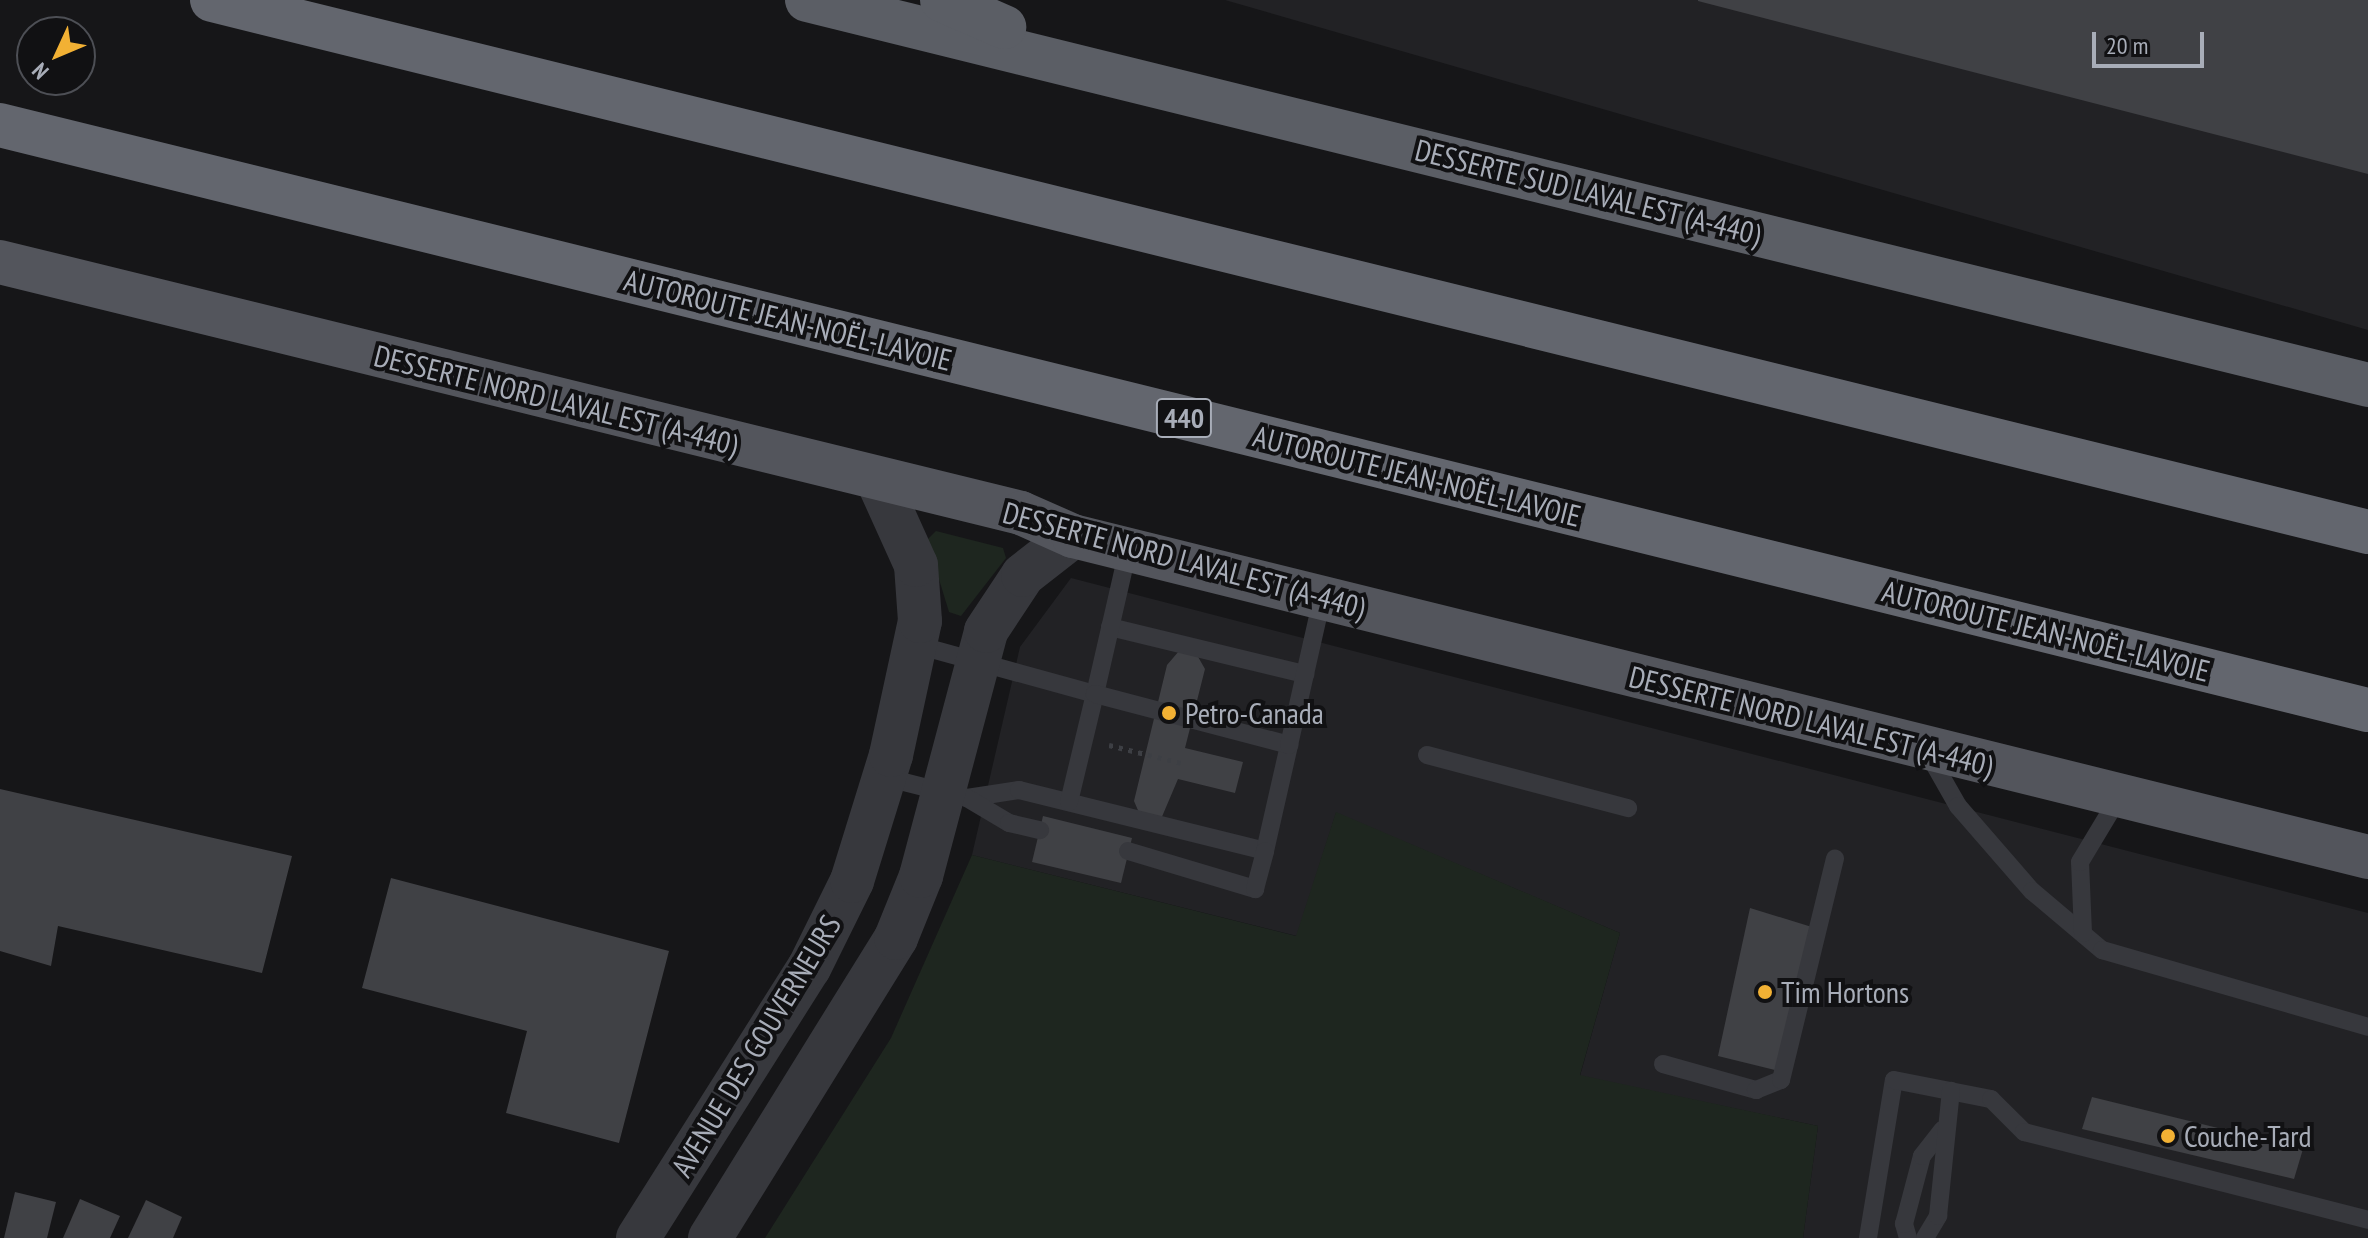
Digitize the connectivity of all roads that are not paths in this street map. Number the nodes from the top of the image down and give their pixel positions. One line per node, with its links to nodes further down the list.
1 (212, 0): 9 (highway)
2 (807, 0): 4 (highway, DESSERTE SUD LAVAL EST (A-440))
3 (942, 0): 4 (highway)
4 (1120, 77): 7 (highway, DESSERTE SUD LAVAL EST (A-440))
5 (0, 125): 18 (highway, AUTOROUTE JEAN-NOËL-LAVOIE / 440)
6 (0, 262): 8 (main road, DESSERTE NORD LAVAL EST (A-440))
7 (2368, 385)
8 (878, 481): 10 (main road, DESSERTE NORD LAVAL EST (A-440)); 14 (street, AVENUE DES GOUVERNEURS)
9 (2368, 532)
10 (1073, 536): 11 (main road, DESSERTE NORD LAVAL EST (A-440)); 15 (street, AVENUE DES GOUVERNEURS)
11 (1128, 550): 12 (main road, DESSERTE NORD LAVAL EST (A-440)); 13 (lane)
12 (1322, 599): 16 (lane); 20 (main road, DESSERTE NORD LAVAL EST (A-440))
13 (1110, 627): 16 (lane); 17 (lane)
14 (917, 645): 15 (lane); 22 (street, AVENUE DES GOUVERNEURS)
15 (973, 662): 17 (lane); 23 (street, AVENUE DES GOUVERNEURS)
16 (1305, 674): 19 (lane)
17 (1095, 694): 19 (lane); 25 (lane)
18 (2368, 710)
19 (1289, 745): 29 (lane)
20 (1925, 749): 24 (main road, DESSERTE NORD LAVAL EST (A-440)); 32 (lane)
21 (1427, 755): 26 (lane)
22 (884, 777): 23 (lane); 38 (street, AVENUE DES GOUVERNEURS)
23 (954, 796): 25 (lane); 27 (lane); 39 (street, AVENUE DES GOUVERNEURS)
24 (2119, 797): 30 (main road, DESSERTE NORD LAVAL EST (A-440)); 32 (lane)
25 (1069, 802): 29 (lane)
26 (1628, 808)
27 (1040, 830)
28 (1128, 851): 29 (lane)
29 (1265, 851)
30 (2368, 857)
31 (1835, 859): 34 (lane)
32 (2083, 933): 33 (lane)
33 (2368, 1027)
34 (1663, 1064)
35 (1951, 1091): 36 (lane); 37 (lane); 40 (lane)
36 (1942, 1130): 41 (lane); 42 (lane)
37 (2368, 1220)
38 (638, 1238)
39 (710, 1238)
40 (1868, 1238)
41 (1908, 1238)
42 (1925, 1238)

